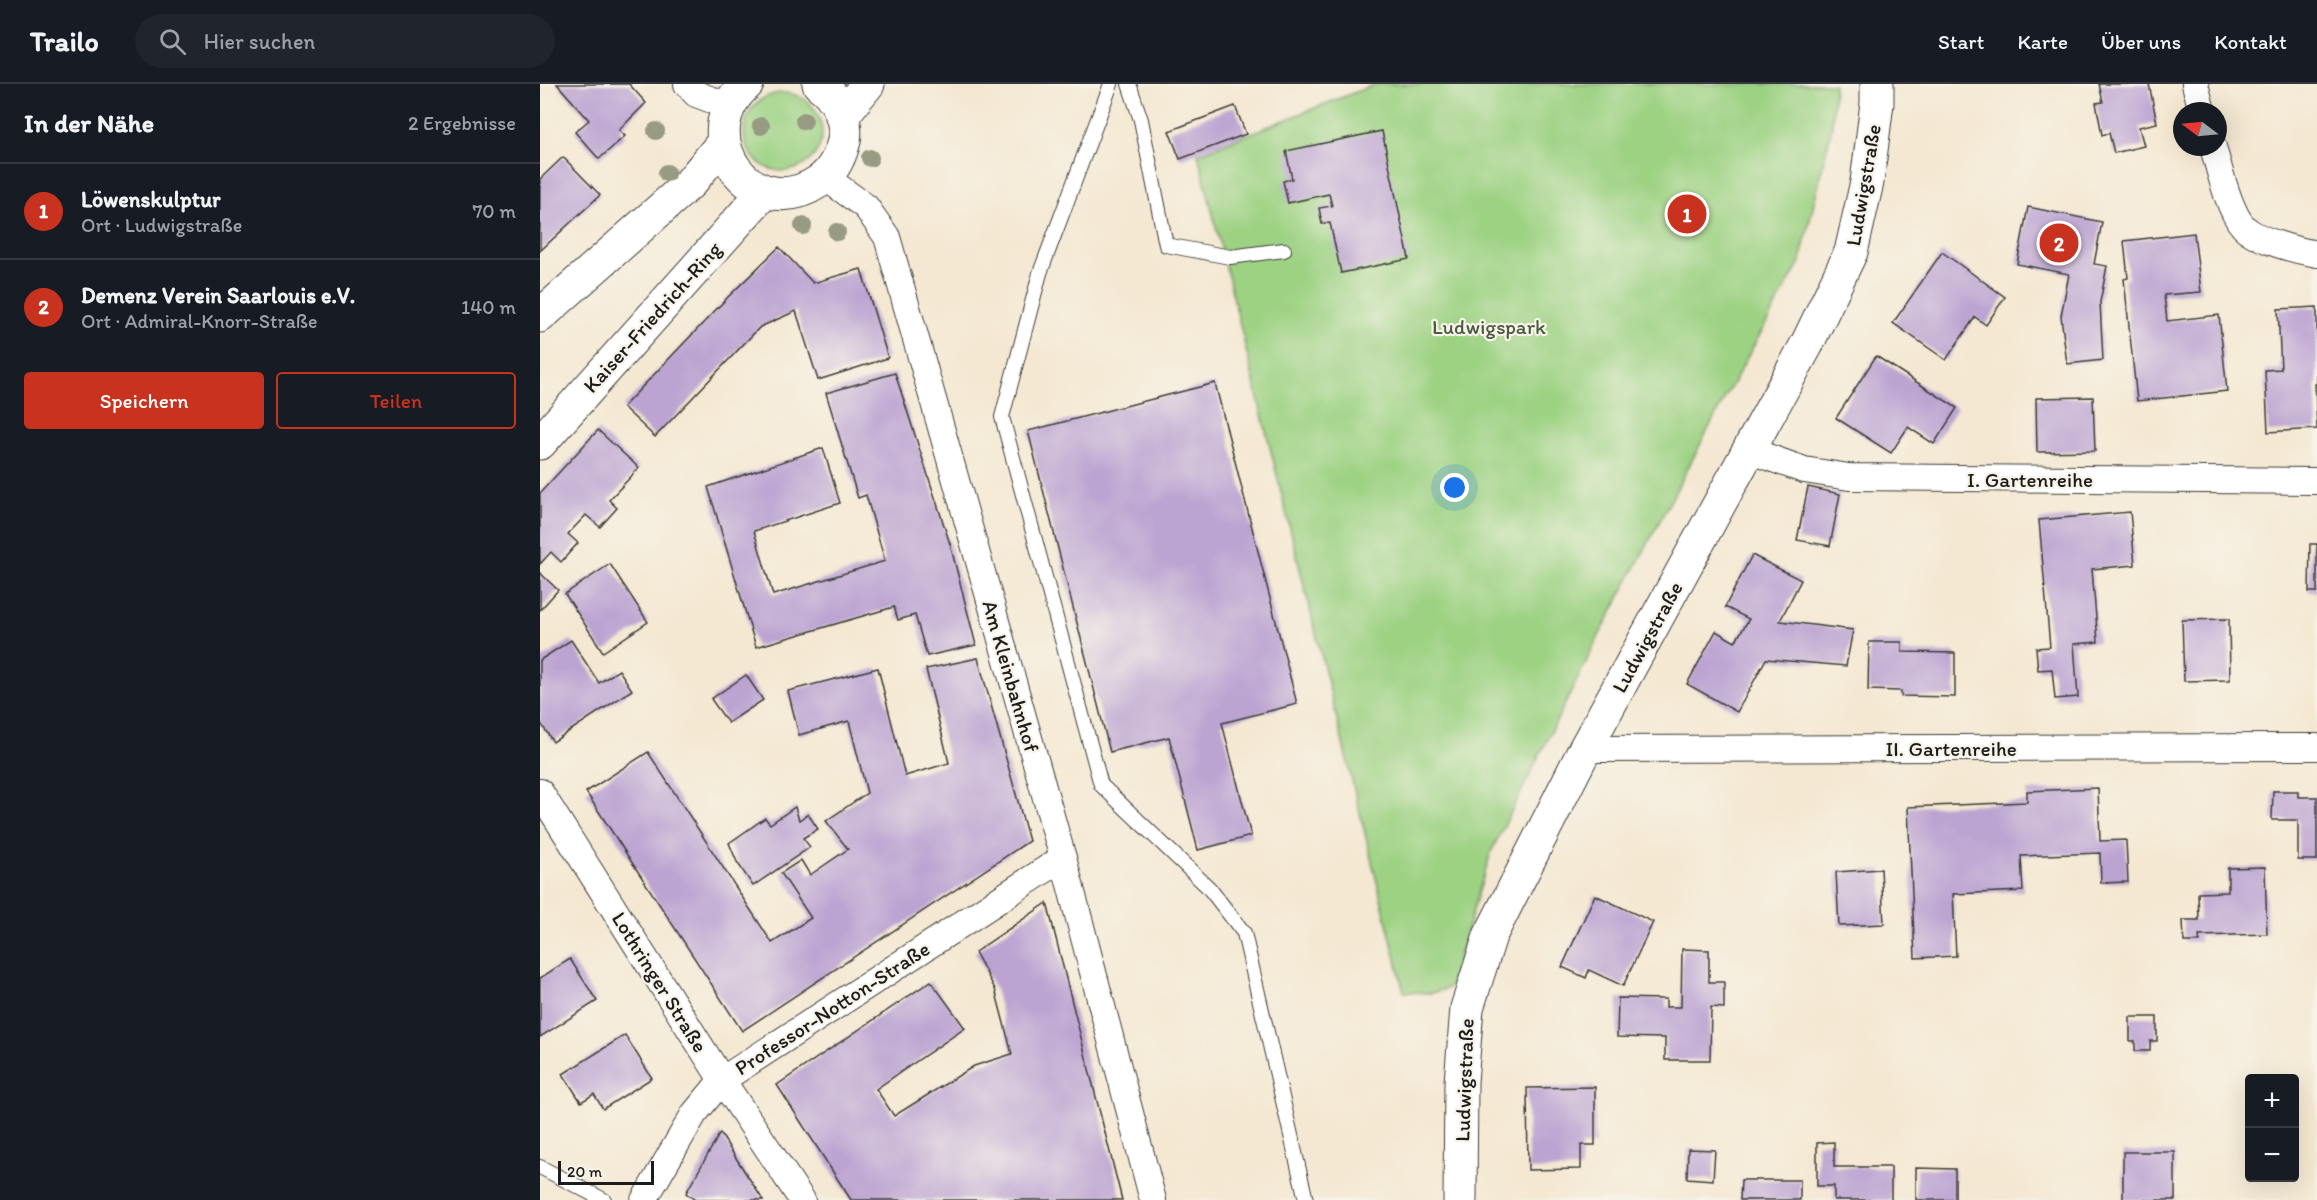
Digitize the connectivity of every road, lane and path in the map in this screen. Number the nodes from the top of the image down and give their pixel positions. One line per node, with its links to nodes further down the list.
1 (687, 84): 8 (street)
2 (819, 84): 10 (main road)
3 (868, 84): 10 (main road)
4 (1111, 84): 31 (lane)
5 (1129, 84): 15 (lane)
6 (1876, 84): 19 (main road, Ludwigstraße)
7 (2195, 84): 9 (street)
8 (738, 95): 11 (main road)
9 (2200, 102)
10 (842, 116): 13 (main road)
11 (723, 143): 14 (main road); 17 (main road)
12 (2215, 156): 16 (street)
13 (825, 177): 14 (main road); 24 (street, Am Kleinbahnhof)
14 (765, 191): 18 (main road, Kaiser-Friedrich-Ring)
15 (1284, 250)
16 (2317, 254)
17 (540, 316)
18 (540, 443)
19 (1748, 450): 20 (street, I. Gartenreihe); 22 (main road, Ludwigstraße)
20 (2317, 481)
21 (2317, 747): 22 (street, II. Gartenreihe)
22 (1586, 749): 32 (main road, Ludwigstraße)
23 (540, 792): 25 (street, Lothringer Straße)
24 (1062, 858): 25 (street, Professor-Notton-Straße); 30 (street, Am Kleinbahnhof)
25 (722, 1080): 28 (street, Professor-Notton-Straße); 29 (street, Lothringer Straße)
26 (540, 1167): 27 (lane)
27 (604, 1200)
28 (644, 1200)
29 (802, 1200)
30 (1152, 1200)
31 (1306, 1200)
32 (1460, 1200)

